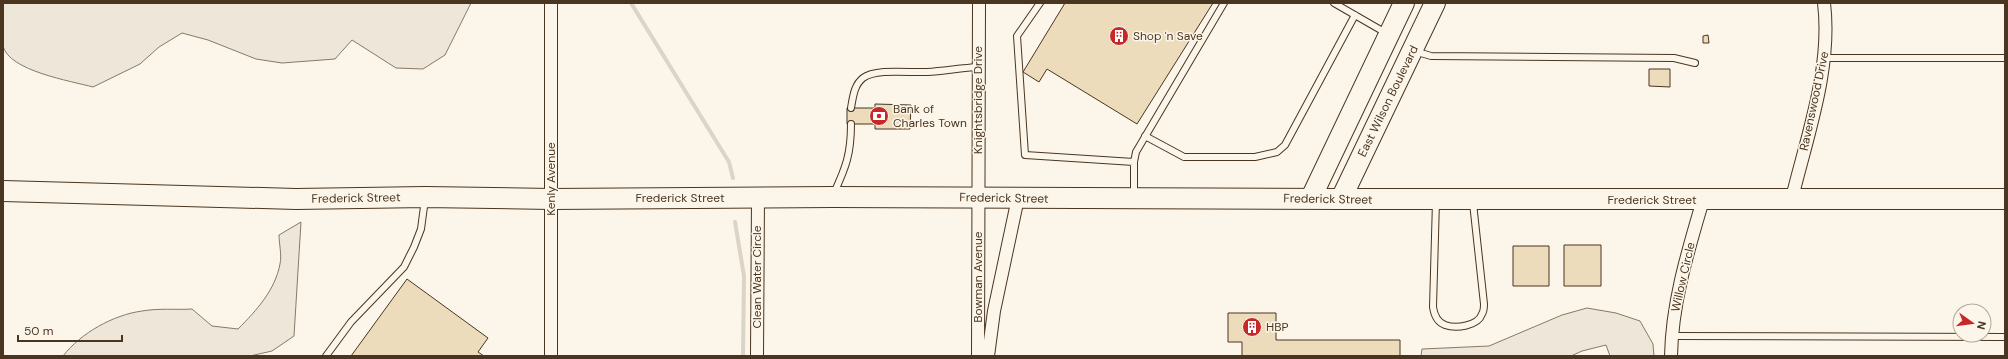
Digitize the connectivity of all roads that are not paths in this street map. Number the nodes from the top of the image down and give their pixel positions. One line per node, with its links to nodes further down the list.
1 (551, 3): 32 (street, Kenly Avenue)
2 (979, 3): 15 (street, Knightsbridge Drive)
3 (1040, 3): 20 (lane)
4 (1224, 3): 19 (lane)
5 (1334, 3): 9 (lane)
6 (1404, 3): 10 (main road)
7 (1435, 3): 11 (main road, East Wilson Boulevard)
8 (1824, 3): 12 (street, Ravenswood Drive)
9 (1354, 15): 10 (lane); 19 (lane)
10 (1389, 35): 18 (main road); 27 (main road)
11 (1412, 50): 14 (lane); 18 (main road, East Wilson Boulevard)
12 (1825, 58): 13 (lane); 28 (street, Ravenswood Drive)
13 (2005, 58)
14 (1695, 63)
15 (978, 66): 16 (lane); 24 (street, Knightsbridge Drive)
16 (851, 108)
17 (851, 124): 23 (lane)
18 (1376, 125): 30 (main road, East Wilson Boulevard)
19 (1145, 136): 20 (lane)
20 (1134, 162): 29 (lane)
21 (3, 191): 22 (main road, Frederick Street)
22 (425, 197): 32 (main road, Frederick Street); 38 (lane)
23 (833, 197): 24 (main road, Frederick Street); 25 (main road, Frederick Street)
24 (978, 197): 26 (main road, Frederick Street); 41 (street, Bowman Avenue)
25 (758, 198): 32 (main road, Frederick Street); 40 (street, Clean Water Circle)
26 (1018, 198): 29 (main road, Frederick Street); 42 (street)
27 (1311, 198): 29 (main road, Frederick Street); 30 (main road, Frederick Street)
28 (1792, 198): 31 (main road, Frederick Street); 35 (main road, Frederick Street)
29 (1134, 199)
30 (1341, 199): 33 (main road, Frederick Street)
31 (2005, 199)
32 (551, 200): 39 (street, Kenly Avenue)
33 (1436, 200): 34 (main road, Frederick Street); 34 (lane)
34 (1473, 200): 35 (main road, Frederick Street)
35 (1703, 200): 36 (street, Willow Circle)
36 (1672, 336): 37 (lane); 43 (street, Willow Circle)
37 (2005, 337)
38 (326, 356)
39 (551, 356)
40 (757, 356)
41 (978, 356)
42 (988, 356)
43 (1671, 356)

